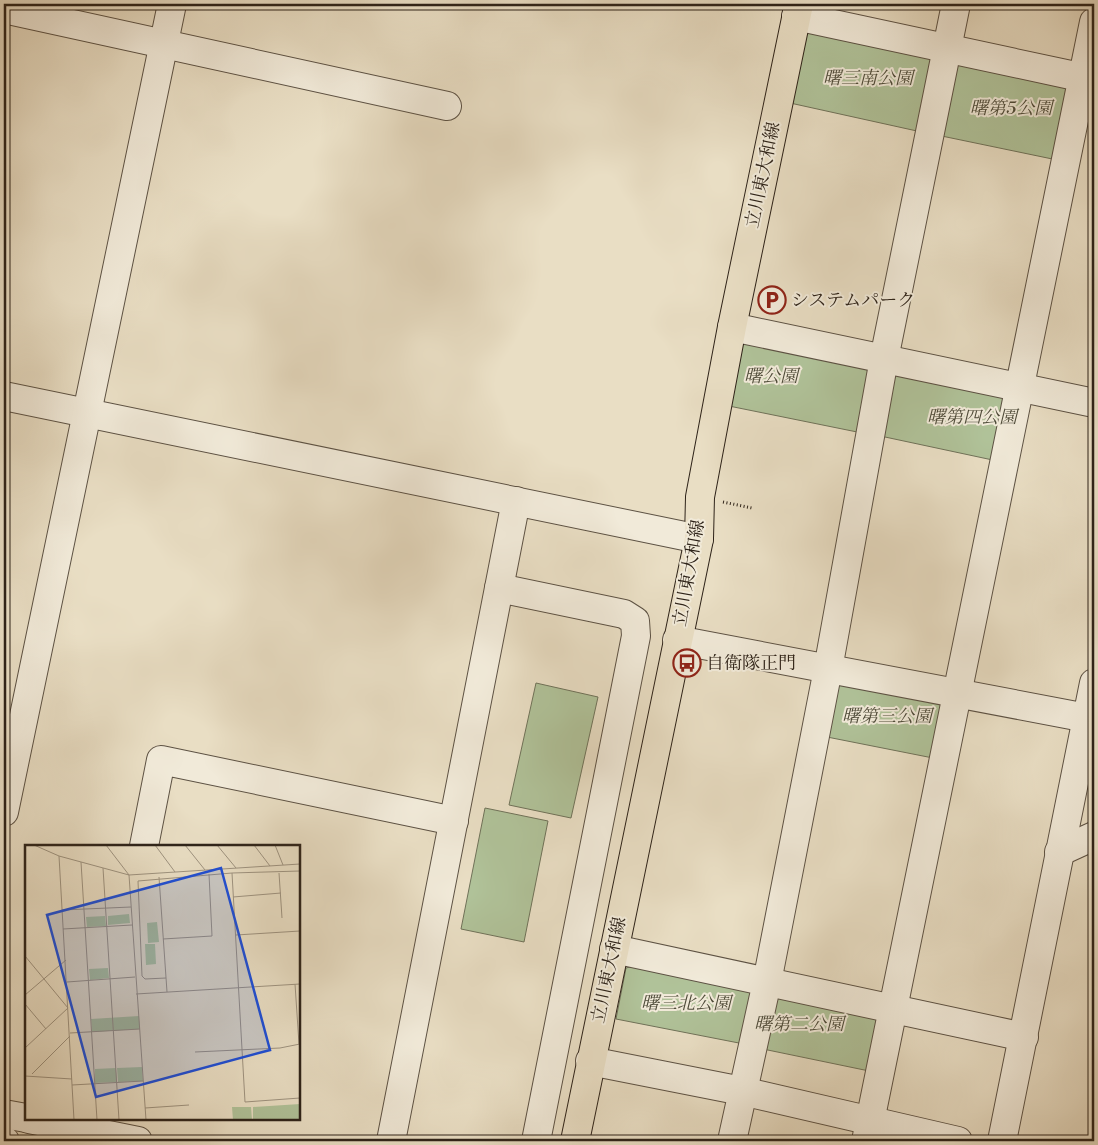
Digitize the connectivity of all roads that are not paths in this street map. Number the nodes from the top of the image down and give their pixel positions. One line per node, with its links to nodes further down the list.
1 (172, 4): 6 (street)
2 (956, 4): 7 (street)
3 (4, 9): 6 (street)
4 (797, 10): 7 (street); 10 (main road, 立川東大和線)
5 (1094, 22): 8 (street)
6 (163, 44): 9 (street); 15 (street)
7 (946, 48): 8 (street); 11 (street)
8 (1088, 79): 12 (street)
9 (447, 106)
10 (732, 327): 11 (street); 17 (main road, 立川東大和線)
11 (884, 359): 12 (street); 20 (street)
12 (1019, 388): 14 (street); 22 (street)
13 (4, 396): 15 (street)
14 (1094, 403)
15 (85, 412): 16 (street); 24 (street)
16 (516, 501): 17 (street); 18 (street)
17 (698, 540): 19 (main road, 立川東大和線)
18 (499, 588): 26 (street); 43 (street)
19 (677, 640): 20 (street); 30 (main road, 立川東大和線)
20 (828, 669): 22 (street); 31 (street)
21 (1094, 683): 23 (street)
22 (957, 693): 23 (street); 32 (street)
23 (1087, 718): 29 (street)
24 (12, 727): 25 (street)
25 (4, 812)
26 (454, 820): 28 (street); 42 (street)
27 (1094, 836): 29 (street)
28 (144, 845)
29 (1059, 852): 33 (street)
30 (614, 949): 31 (street); 34 (main road, 立川東大和線)
31 (767, 982): 32 (street); 35 (street)
32 (893, 1009): 33 (street); 40 (street)
33 (1024, 1037): 47 (street)
34 (590, 1061): 35 (street); 44 (main road, 立川東大和線)
35 (742, 1092): 40 (street); 45 (street)
36 (4, 1114): 37 (street)
37 (25, 1118)
38 (47, 1120): 39 (street)
39 (86, 1124): 41 (street)
40 (868, 1131): 46 (street)
41 (138, 1141)
42 (391, 1141)
43 (536, 1141)
44 (575, 1141)
45 (732, 1141)
46 (958, 1141)
47 (1002, 1141)

